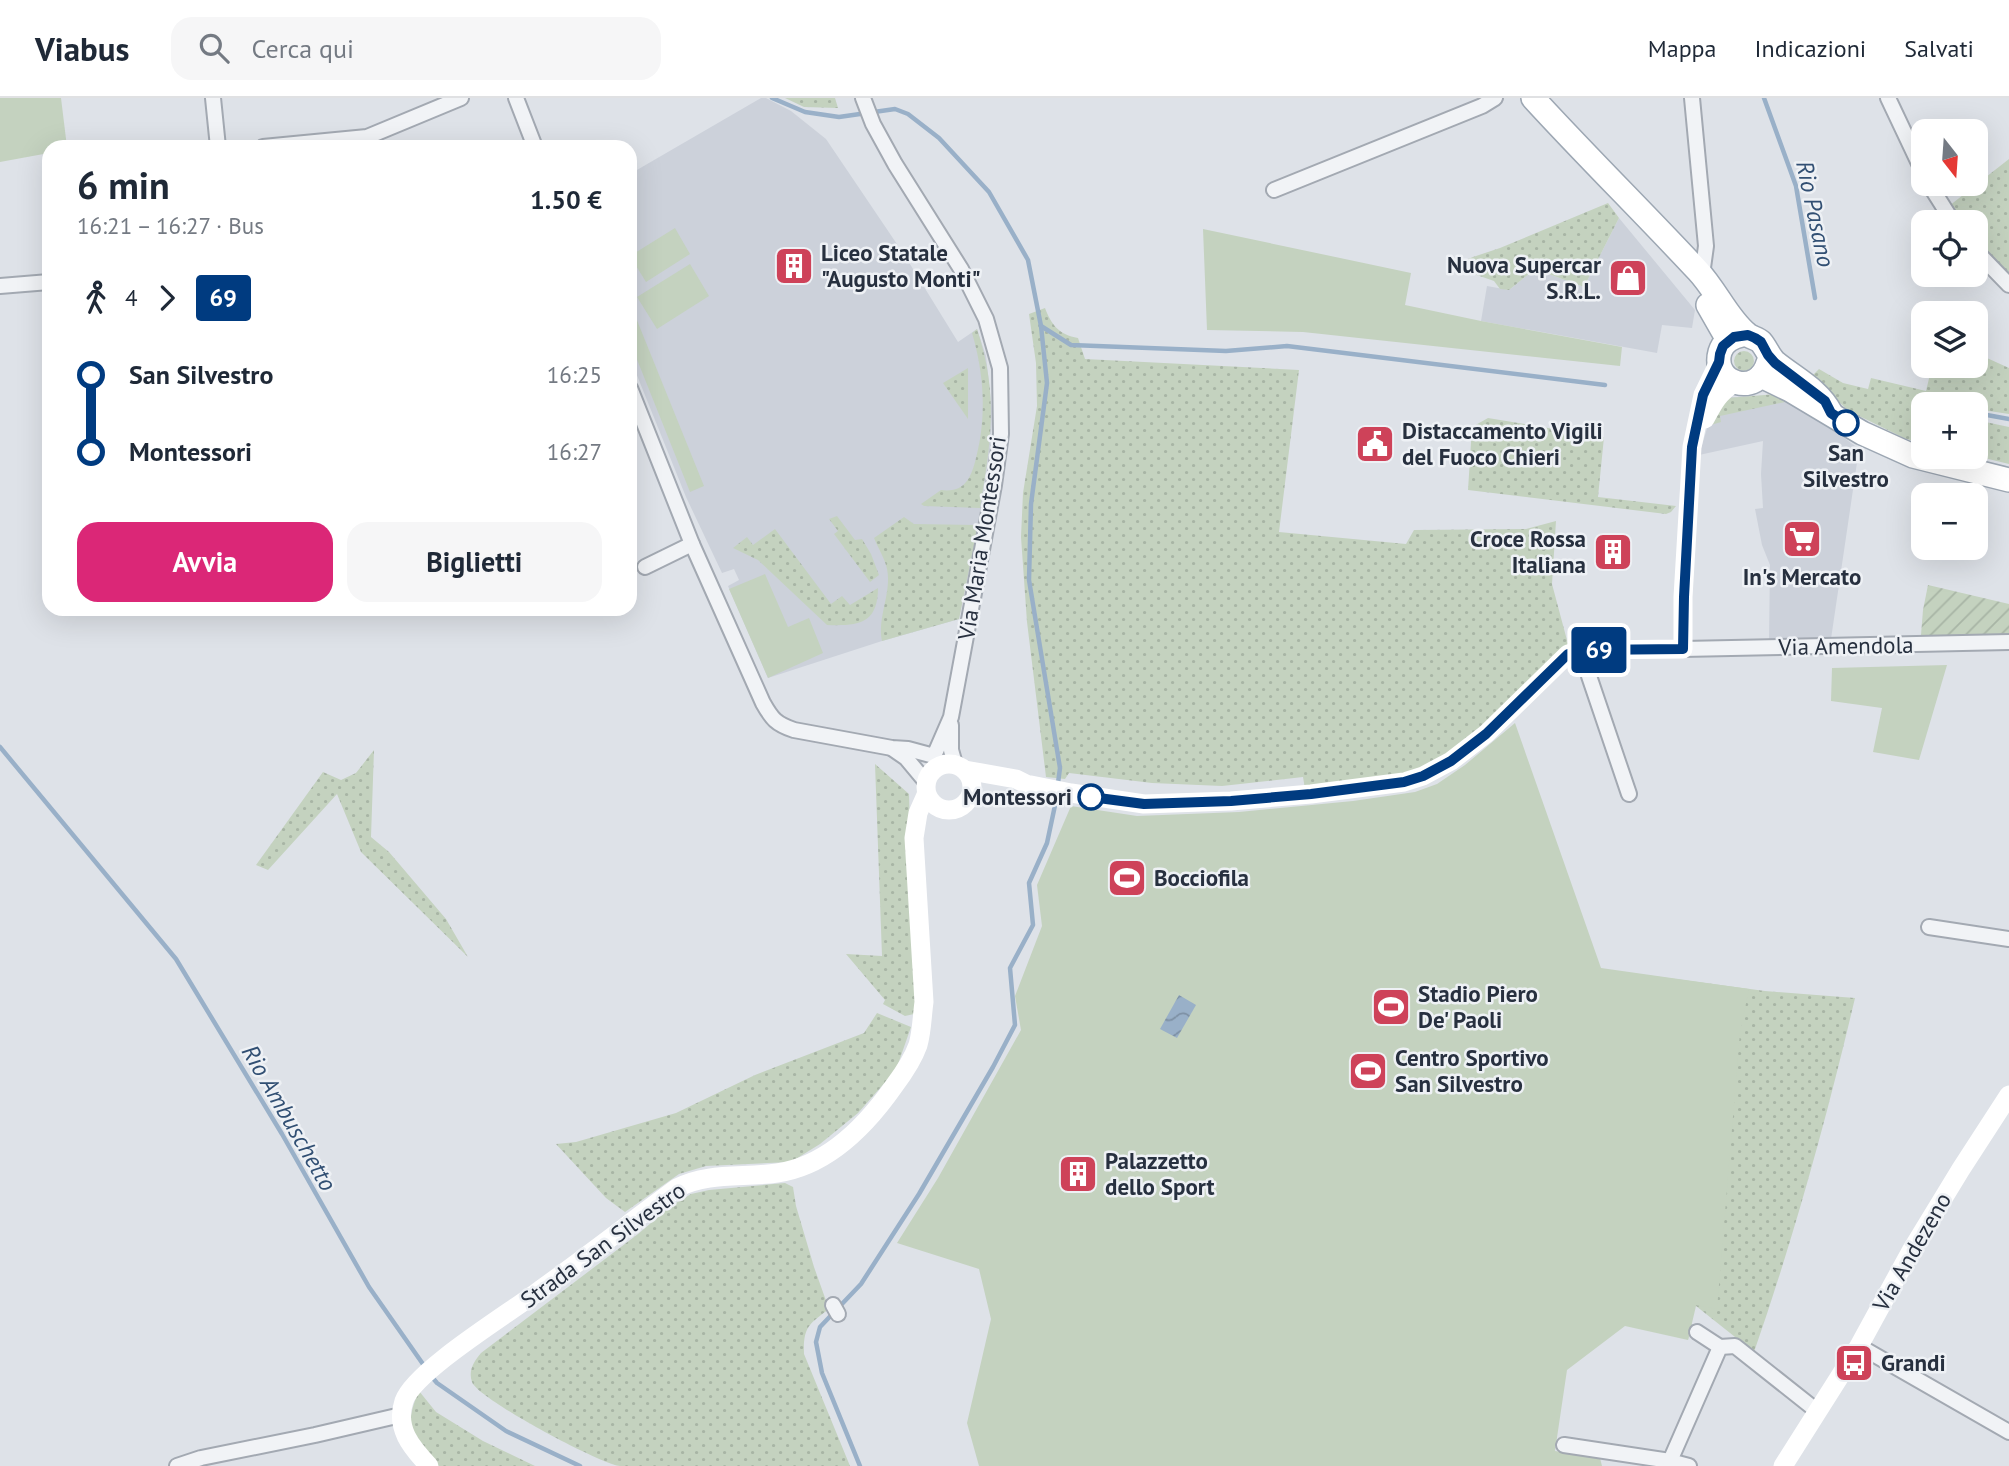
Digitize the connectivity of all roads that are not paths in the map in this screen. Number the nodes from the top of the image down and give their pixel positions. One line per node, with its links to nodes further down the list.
1 (213, 98): 9 (street)
2 (461, 98): 10 (street)
3 (516, 98): 11 (street)
4 (1495, 98): 14 (street)
5 (1533, 98): 13 (main road)
6 (1692, 98): 16 (street)
7 (1888, 98): 12 (street)
8 (863, 99): 32 (street, Via Maria Montessori)
9 (217, 140)
10 (336, 140)
11 (532, 140)
12 (1911, 147)
13 (1601, 172): 16 (main road); 20 (main road)
14 (1274, 190)
15 (1988, 263): 18 (street)
16 (1702, 275): 20 (main road)
17 (42, 283): 19 (street)
18 (2009, 285)
19 (0, 286)
20 (1738, 338): 21 (main road); 22 (main road)
21 (1719, 362): 23 (main road); 25 (street)
22 (1764, 365): 23 (main road); 26 (main road)
23 (1735, 383): 25 (street)
24 (637, 406): 27 (street)
25 (1697, 428): 30 (street)
26 (2009, 480)
27 (692, 544): 28 (street); 33 (street)
28 (645, 567)
29 (2009, 642): 30 (street, Via Amendola)
30 (1683, 649): 31 (street)
31 (1585, 650): 35 (street); 37 (street)
32 (951, 716): 34 (street, Via Maria Montessori); 34 (street, Via Maria Montessori)
33 (892, 748): 34 (street); 36 (street)
34 (948, 764): 35 (street); 36 (street); 38 (street)
35 (1026, 784): 38 (street)
36 (926, 788): 39 (street); 40 (street, Strada San Silvestro)
37 (1629, 793)
38 (969, 799): 39 (street)
39 (951, 811): 40 (street, Strada San Silvestro)
40 (916, 858): 48 (street, Strada San Silvestro)
41 (1929, 927): 42 (street)
42 (2009, 939)
43 (2009, 1095): 45 (street, Via Andezeno)
44 (1697, 1332): 46 (street)
45 (1858, 1346): 47 (street, Via Andezeno); 49 (street)
46 (1720, 1347): 47 (street); 51 (street)
47 (1817, 1411): 52 (street, Via Andezeno)
48 (401, 1415): 53 (street); 54 (street)
49 (2009, 1432)
50 (1564, 1445): 51 (street)
51 (1670, 1461): 55 (street)
52 (1784, 1465)
53 (177, 1466)
54 (429, 1466)
55 (1689, 1466)

